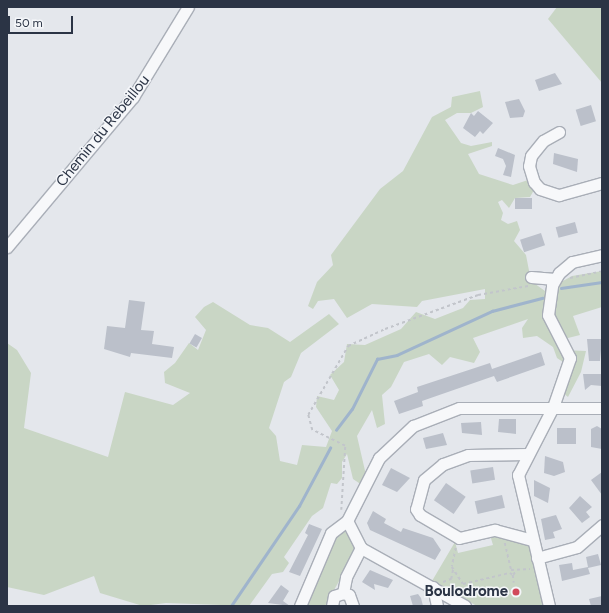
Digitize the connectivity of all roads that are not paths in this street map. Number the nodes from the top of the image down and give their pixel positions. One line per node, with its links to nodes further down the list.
1 (188, 7): 4 (street, Chemin du Rebeillou)
2 (559, 132): 3 (street)
3 (602, 182)
4 (7, 247)
5 (602, 255): 7 (street)
6 (532, 281): 7 (street)
7 (554, 282): 8 (street)
8 (553, 407): 9 (street); 10 (street); 11 (street)
9 (602, 408)
10 (528, 454): 13 (street); 13 (street)
11 (343, 523): 14 (street); 18 (street)
12 (602, 525): 15 (street)
13 (532, 540): 15 (street)
14 (361, 548): 16 (street); 17 (street)
15 (537, 558): 23 (street)
16 (433, 587): 21 (street); 22 (street)
17 (343, 593): 19 (street); 20 (street)
18 (300, 606)
19 (332, 606)
20 (353, 606)
21 (437, 606)
22 (465, 606)
23 (549, 606)

